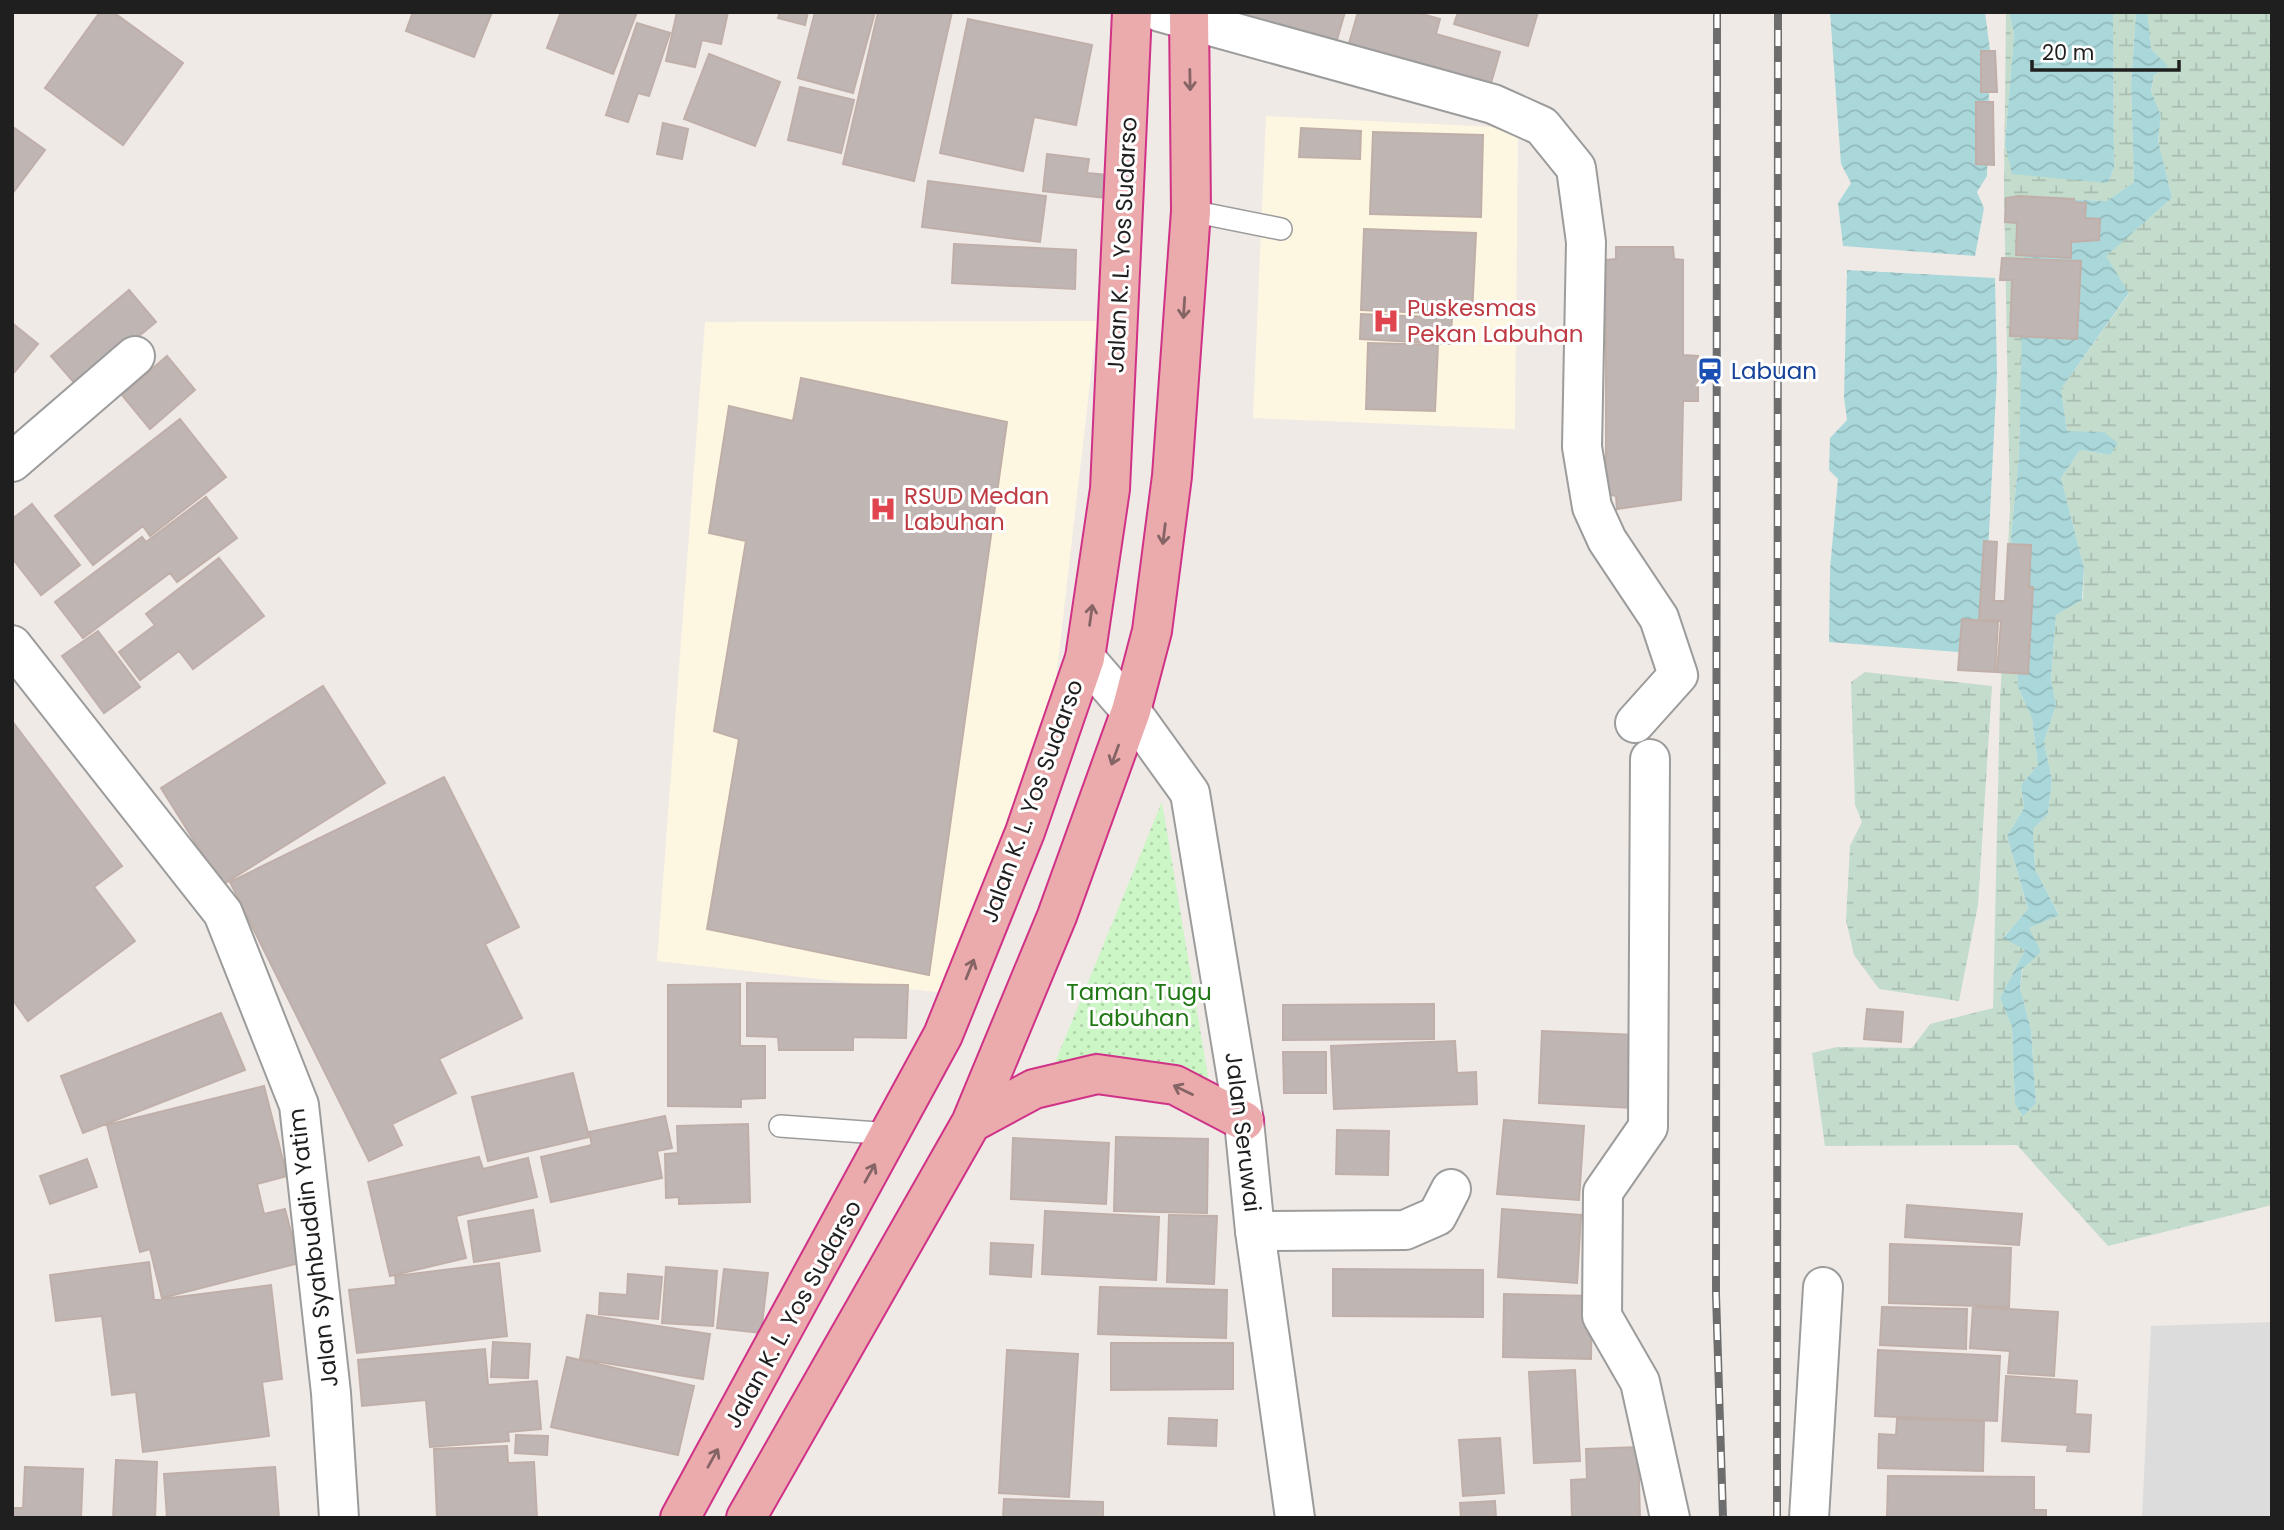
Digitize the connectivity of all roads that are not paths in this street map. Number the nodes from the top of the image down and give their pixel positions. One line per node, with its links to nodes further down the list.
1 (1132, 12): 8 (highway, Jalan K. L. Yos Sudarso, one-way to 1)
2 (1179, 15): 3 (highway, one-way to 3); 10 (street)
3 (1191, 211): 4 (lane); 9 (highway, one-way to 9)
4 (1281, 229)
5 (135, 355): 6 (street)
6 (12, 462)
7 (12, 645): 19 (street, Jalan Syahbuddin Yatim)
8 (1085, 658): 9 (street, Jalan Seruwai); 15 (highway, Jalan K. L. Yos Sudarso, one-way to 8)
9 (1131, 711): 12 (street, Jalan Seruwai); 13 (highway, one-way to 13)
10 (1635, 723)
11 (1650, 759): 23 (street)
12 (1244, 1121): 13 (highway, one-way to 13); 17 (street, Jalan Seruwai)
13 (971, 1123): 21 (highway)
14 (780, 1126): 15 (lane)
15 (892, 1133): 20 (highway, Jalan K. L. Yos Sudarso, one-way to 15)
16 (1451, 1189): 17 (street)
17 (1255, 1231): 22 (street, Jalan Seruwai)
18 (1823, 1287): 24 (street)
19 (339, 1518)
20 (680, 1518)
21 (746, 1518)
22 (1295, 1518)
23 (1670, 1518)
24 (1809, 1518)

